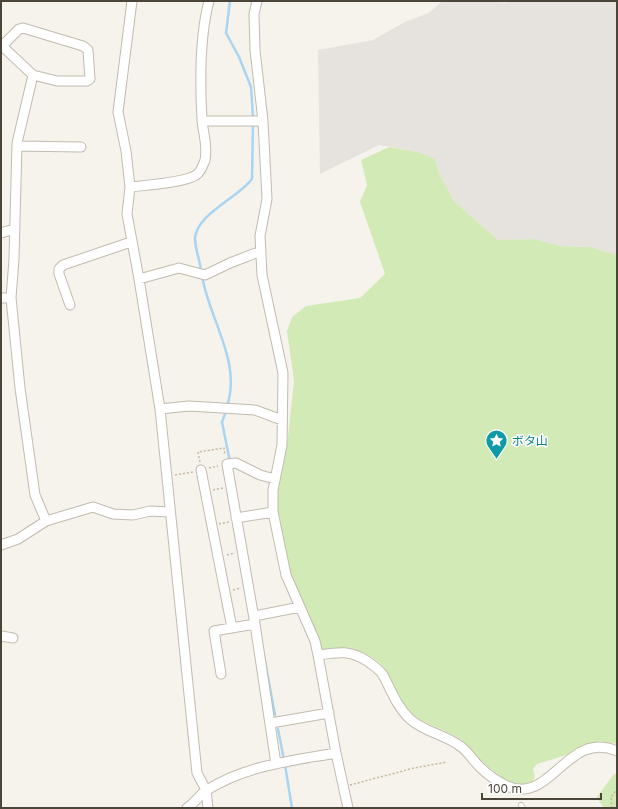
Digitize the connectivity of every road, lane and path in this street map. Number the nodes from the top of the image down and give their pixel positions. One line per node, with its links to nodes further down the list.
1 (132, 1): 10 (street)
2 (209, 1): 6 (street)
3 (257, 1): 7 (street)
4 (2, 45): 5 (street); 5 (street)
5 (34, 75): 8 (street)
6 (202, 121): 7 (street); 10 (street)
7 (256, 121): 14 (street)
8 (16, 146): 9 (street); 11 (street)
9 (81, 147)
10 (130, 187): 13 (street)
11 (14, 229): 12 (street); 17 (street)
12 (1, 233)
13 (131, 242): 15 (street); 18 (street)
14 (261, 251): 15 (street); 20 (street)
15 (139, 279): 19 (street)
16 (1, 298): 17 (street)
17 (11, 298): 30 (street)
18 (70, 305)
19 (160, 409): 20 (street); 23 (street)
20 (282, 420): 24 (street)
21 (230, 464): 22 (path); 22 (path); 24 (street); 25 (street)
22 (201, 470): 23 (path); 26 (street)
23 (167, 476): 27 (street)
24 (276, 479): 28 (street)
25 (231, 487): 26 (path); 29 (street)
26 (205, 492): 31 (street)
27 (170, 512): 30 (street); 52 (street)
28 (273, 512): 29 (street); 37 (street)
29 (239, 518): 31 (path); 33 (street)
30 (46, 521): 32 (street)
31 (212, 525): 34 (street)
32 (1, 546)
33 (243, 552): 34 (path); 35 (street)
34 (218, 556): 36 (street)
35 (249, 587): 36 (path); 38 (street)
36 (225, 592): 39 (street)
37 (300, 607): 38 (street); 42 (street)
38 (256, 618): 39 (street); 45 (street)
39 (232, 628): 43 (street)
40 (1, 636): 41 (street)
41 (13, 638)
42 (318, 655): 44 (street); 46 (street)
43 (221, 674)
44 (329, 713): 45 (street); 47 (street)
45 (271, 723): 49 (street)
46 (617, 751)
47 (336, 753): 49 (street); 50 (street)
48 (447, 762): 50 (path)
49 (281, 763): 52 (street)
50 (345, 787): 55 (street)
51 (617, 789): 56 (path)
52 (206, 790): 53 (street); 54 (street)
53 (187, 808)
54 (208, 808)
55 (348, 808)
56 (612, 808)

